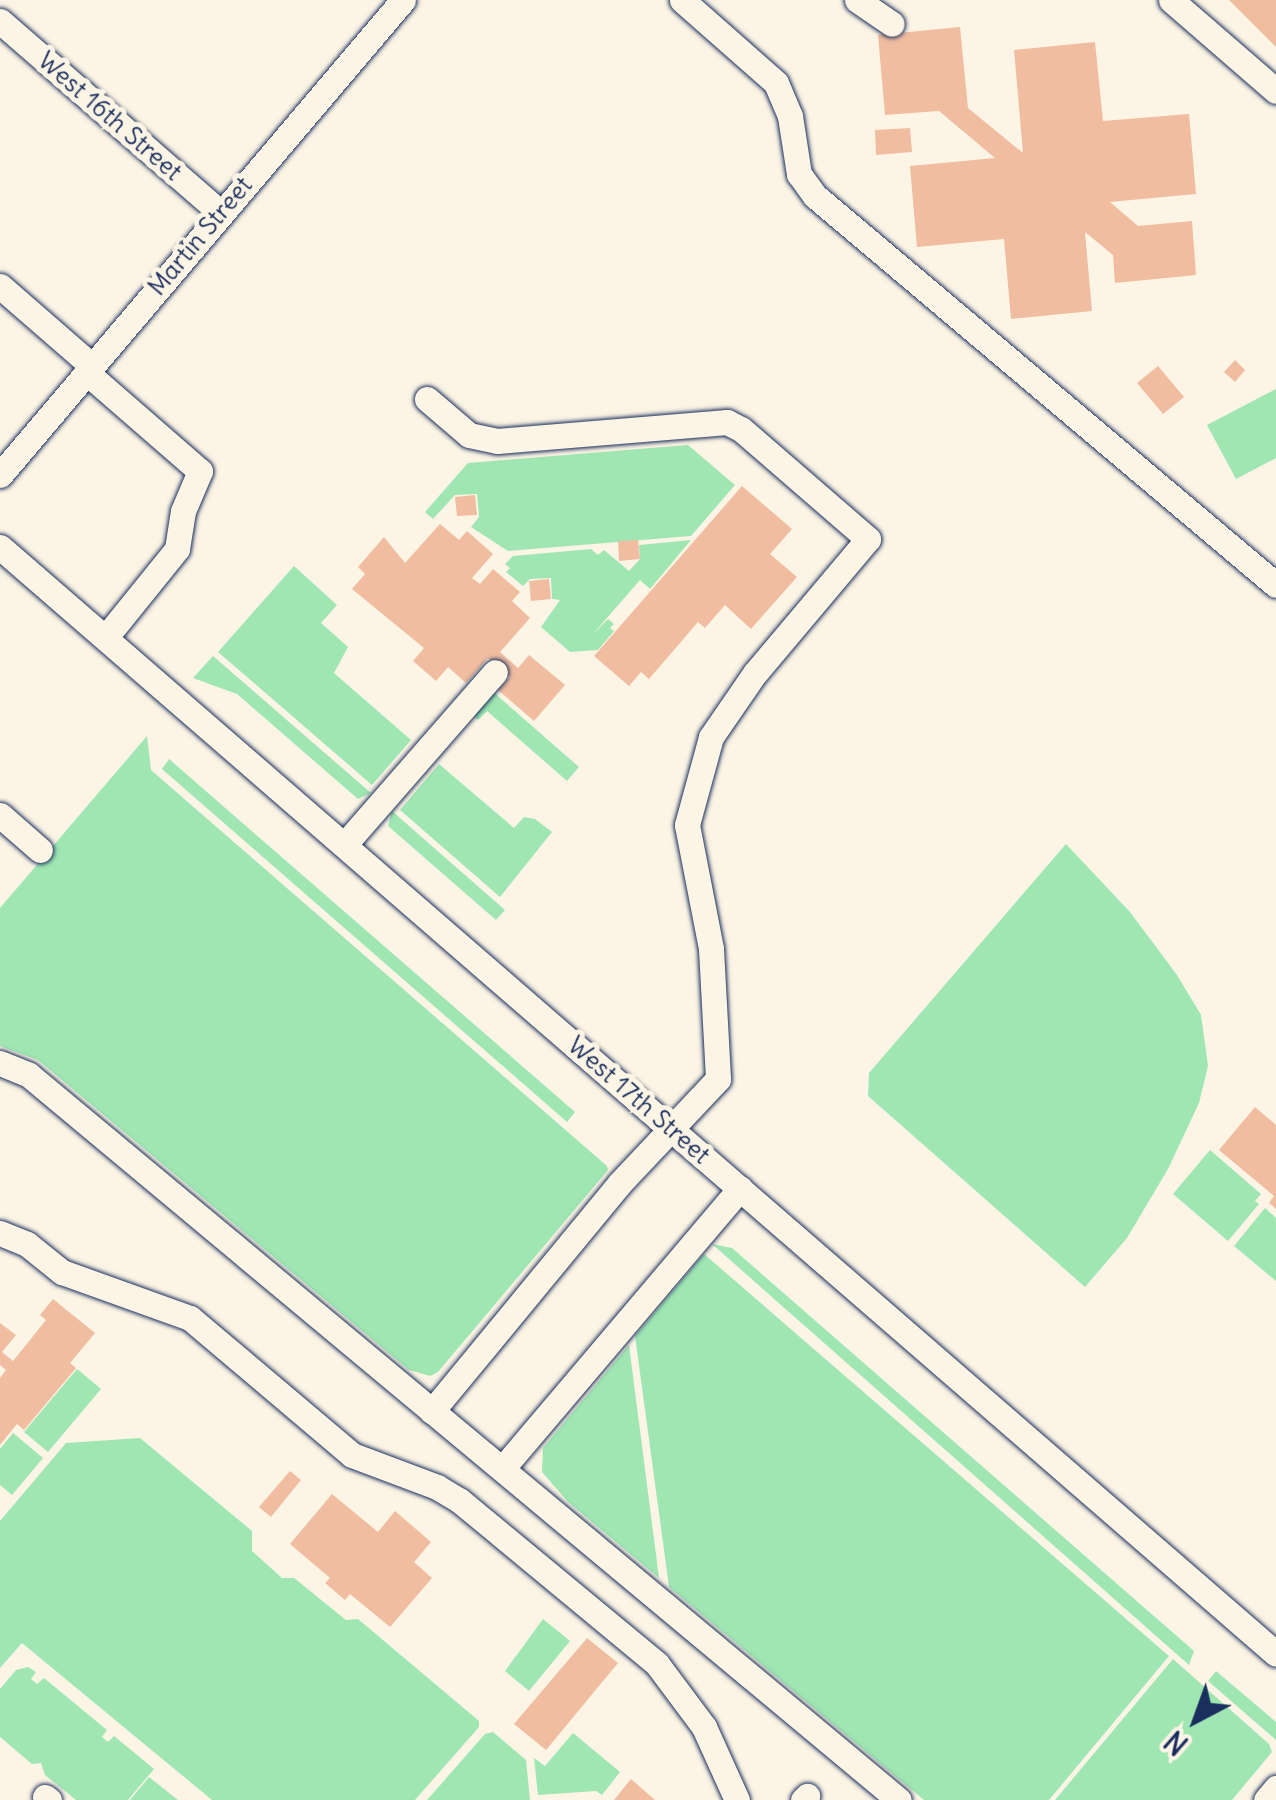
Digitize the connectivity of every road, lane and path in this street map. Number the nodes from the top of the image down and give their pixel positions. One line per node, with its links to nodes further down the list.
1 (403, 0): 8 (street, Martin Street)
2 (682, 0): 14 (street)
3 (857, 0): 6 (street)
4 (1171, 0): 7 (street)
5 (0, 21): 8 (street, West 16th Street)
6 (892, 24)
7 (1276, 90)
8 (220, 212): 10 (street, Martin Street)
9 (0, 286): 10 (street)
10 (89, 368): 12 (street, Martin Street); 15 (street)
11 (427, 399): 21 (street)
12 (0, 475)
13 (0, 547): 15 (street, West 17th Street)
14 (1276, 585)
15 (106, 638): 18 (street, West 17th Street)
16 (495, 672): 18 (street)
17 (0, 814): 19 (street)
18 (344, 844): 21 (street, West 17th Street)
19 (40, 850)
20 (0, 1063): 24 (street)
21 (672, 1128): 22 (street, West 17th Street); 24 (street)
22 (740, 1188): 25 (street); 26 (street, West 17th Street)
23 (0, 1234): 28 (street)
24 (432, 1411): 25 (street)
25 (502, 1470): 29 (street)
26 (1276, 1654)
27 (1276, 1788): 30 (street)
28 (737, 1800)
29 (900, 1800)
30 (1266, 1800)

